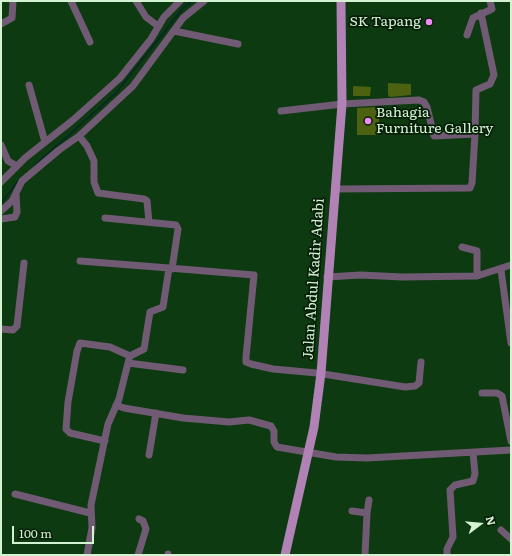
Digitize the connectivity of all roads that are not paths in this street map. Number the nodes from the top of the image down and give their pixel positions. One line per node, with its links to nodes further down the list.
1 (13, 1): 9 (street)
2 (71, 1): 13 (street)
3 (136, 1): 10 (street)
4 (180, 1): 10 (street)
5 (204, 1): 11 (street)
6 (341, 1): 16 (main road, Jalan Abdul Kadir Adabi)
7 (490, 1): 8 (street)
8 (481, 13): 12 (street); 18 (street)
9 (1, 24)
10 (158, 26): 20 (street)
11 (174, 31): 14 (street); 19 (street)
12 (467, 35)
13 (90, 42)
14 (238, 44)
15 (29, 85): 20 (street)
16 (342, 104): 17 (street); 18 (street); 24 (main road, Jalan Abdul Kadir Adabi)
17 (281, 111)
18 (475, 134): 24 (street)
19 (79, 136): 25 (street); 29 (street)
20 (45, 142): 22 (street)
21 (1, 145): 22 (street)
22 (17, 166): 23 (street)
23 (1, 182)
24 (335, 189): 37 (main road, Jalan Abdul Kadir Adabi)
25 (16, 193): 26 (street); 28 (street)
26 (1, 211)
27 (105, 218): 29 (street)
28 (1, 219)
29 (149, 222): 34 (street)
30 (462, 247): 36 (street)
31 (80, 261): 34 (street)
32 (24, 263): 38 (street)
33 (511, 265): 35 (street)
34 (171, 268): 40 (street); 43 (street)
35 (500, 270): 36 (street); 39 (street)
36 (477, 276): 37 (street)
37 (327, 277): 43 (main road, Jalan Abdul Kadir Adabi)
38 (1, 329)
39 (511, 342)
40 (129, 360): 42 (street); 45 (street); 48 (street)
41 (421, 362): 43 (street)
42 (183, 370)
43 (321, 373): 51 (main road, Jalan Abdul Kadir Adabi)
44 (482, 393): 47 (street)
45 (116, 405): 46 (street); 48 (street)
46 (156, 413): 51 (street); 53 (street)
47 (510, 425): 49 (street)
48 (105, 441): 57 (street)
49 (511, 441)
50 (511, 450): 52 (street)
51 (308, 452): 52 (street); 64 (main road, Jalan Abdul Kadir Adabi)
52 (473, 453): 66 (street)
53 (149, 455)
54 (15, 494): 57 (street)
55 (369, 500): 58 (street)
56 (352, 511): 58 (street)
57 (90, 513): 62 (street)
58 (367, 513): 65 (street)
59 (139, 518): 63 (street)
60 (501, 530): 61 (street)
61 (511, 539)
62 (87, 555)
63 (138, 555)
64 (285, 555)
65 (365, 555)
66 (447, 555)

